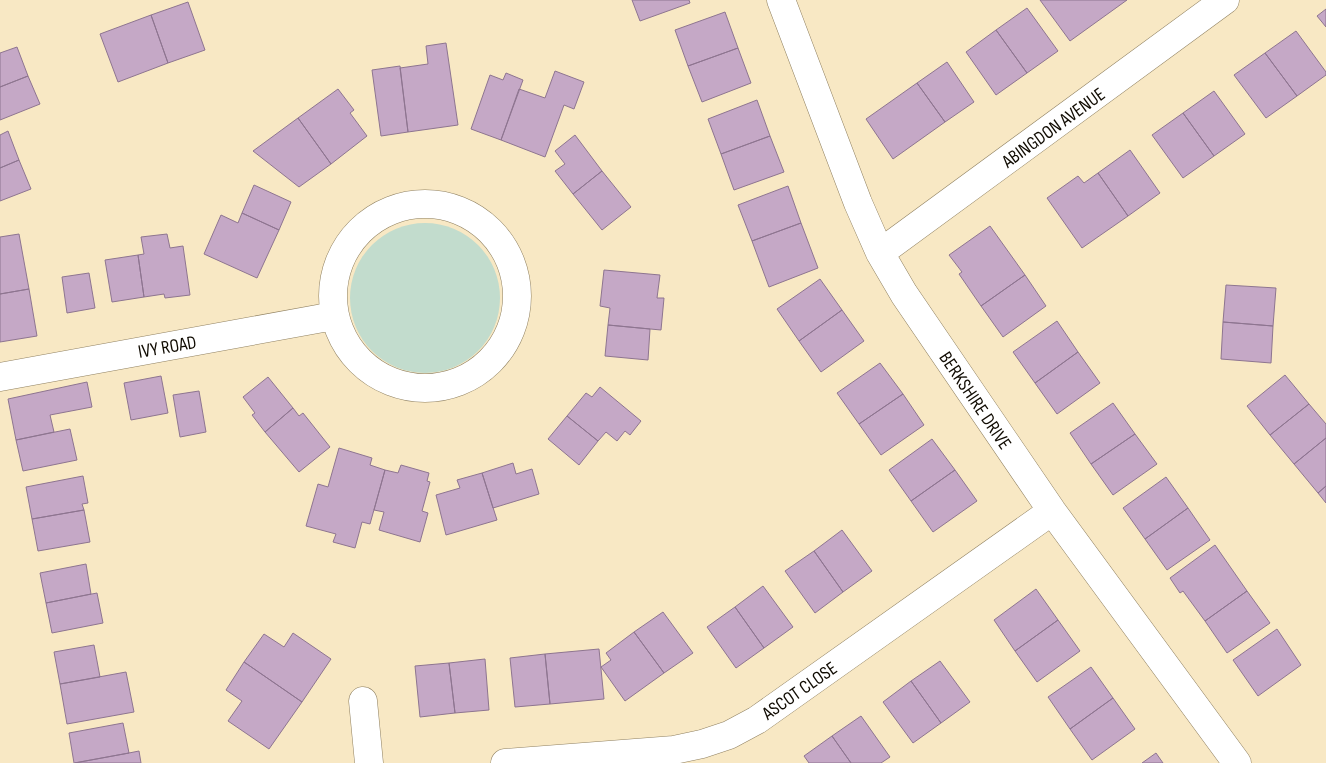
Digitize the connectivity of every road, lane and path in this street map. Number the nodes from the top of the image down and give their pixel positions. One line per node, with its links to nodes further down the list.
1 (781, 0): 3 (street, BERKSHIRE DRIVE)
2 (1225, 0): 3 (street, ABINGDON AVENUE)
3 (880, 253): 6 (street, BERKSHIRE DRIVE)
4 (334, 316): 4 (street); 5 (street, IVY ROAD)
5 (0, 377)
6 (1052, 511): 9 (street, ASCOT CLOSE); 10 (street, BERKSHIRE DRIVE)
7 (363, 701): 8 (street)
8 (370, 763)
9 (505, 763)
10 (1237, 763)

